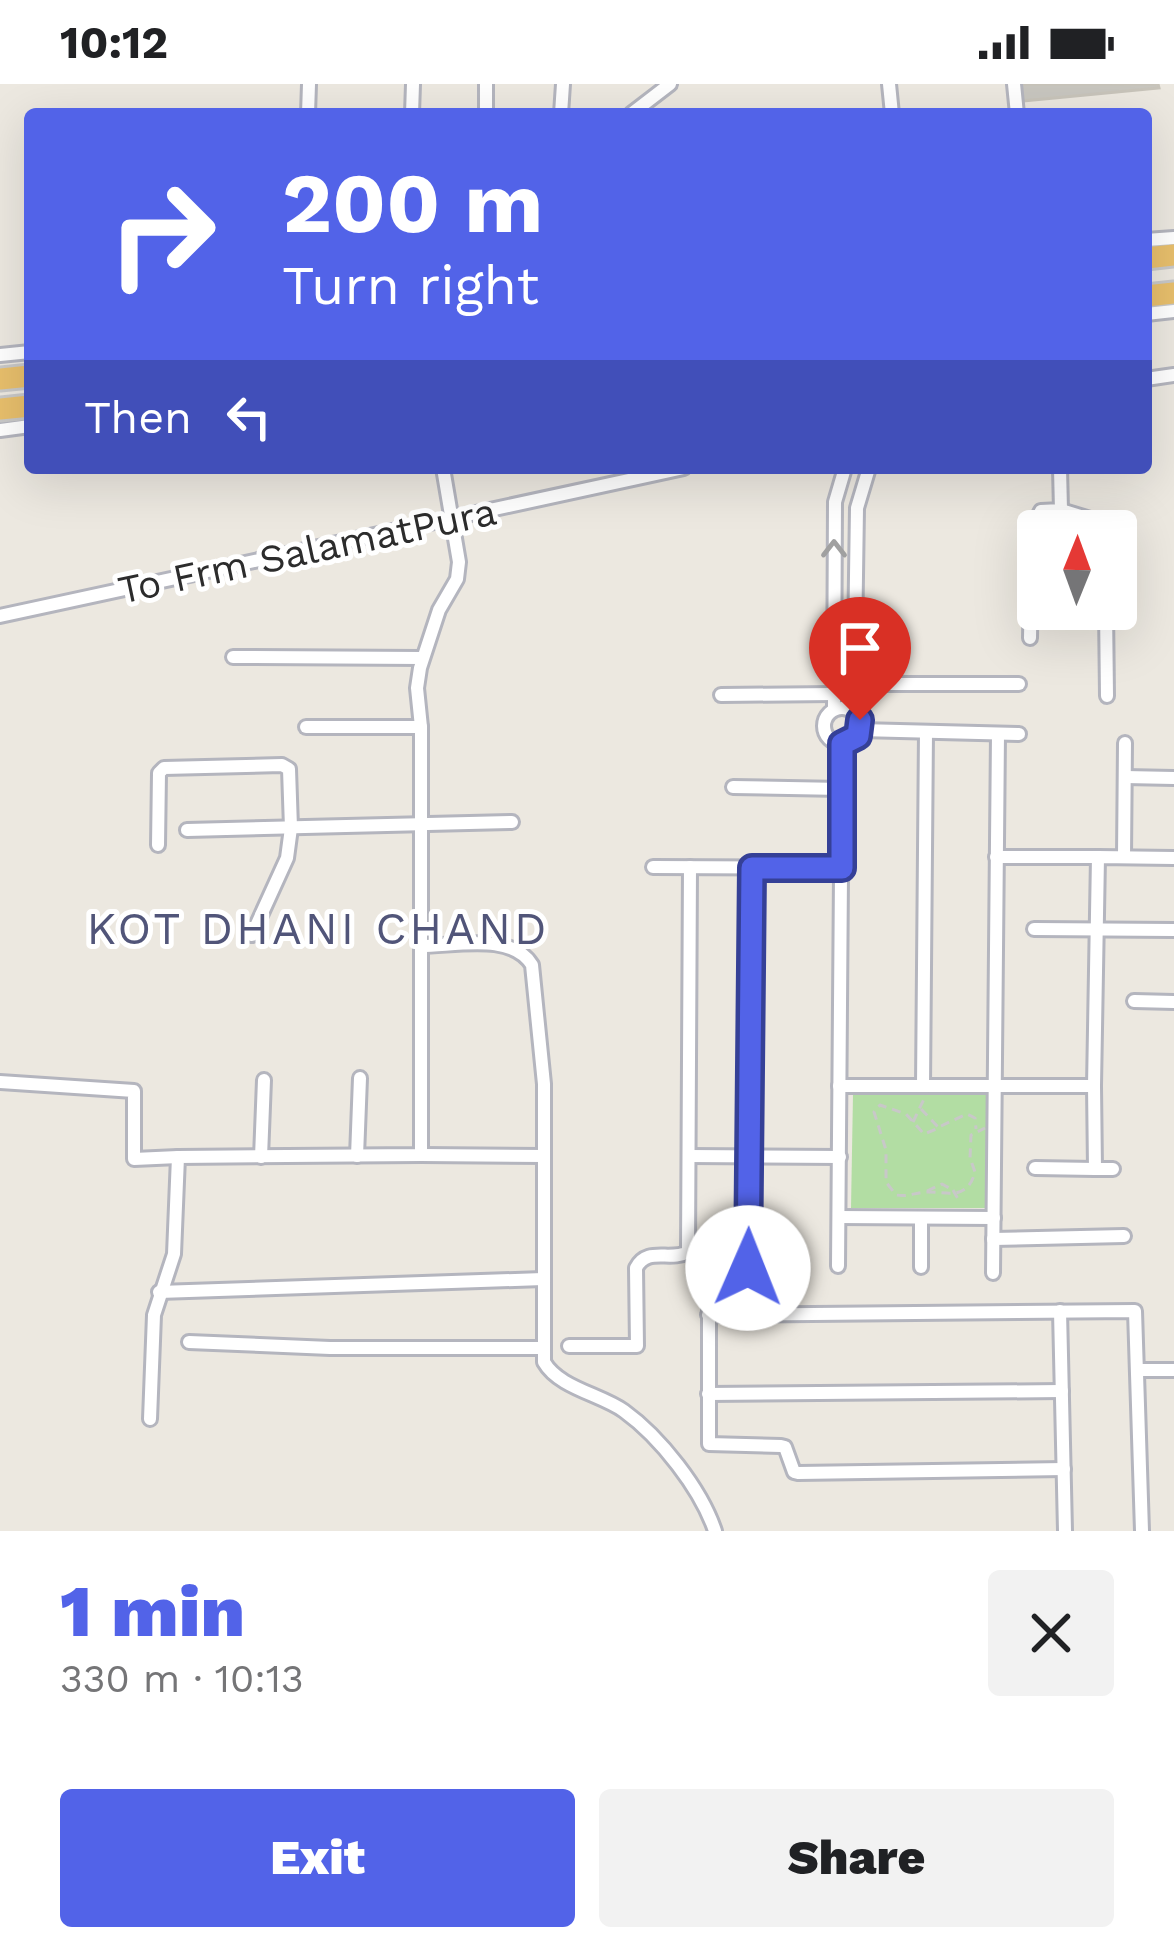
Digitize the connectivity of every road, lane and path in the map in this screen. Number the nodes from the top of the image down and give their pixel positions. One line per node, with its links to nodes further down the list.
1 (670, 84): 2 (street)
2 (639, 108)
3 (444, 474): 9 (street)
4 (657, 474): 9 (street, To Frm SalamatPura)
5 (843, 474): 20 (street, one-way to 5)
6 (867, 474): 16 (street)
7 (1060, 474): 8 (street)
8 (1061, 510)
9 (454, 518): 10 (street, To Frm SalamatPura); 15 (street)
10 (0, 616)
11 (1030, 630): 13 (street)
12 (1106, 630): 19 (street)
13 (1030, 638)
14 (233, 657): 15 (street)
15 (422, 658): 23 (street)
16 (854, 683): 17 (street); 21 (street)
17 (1019, 684)
18 (721, 695): 20 (street)
19 (1107, 696)
20 (834, 701): 21 (street); 29 (street)
21 (854, 711): 24 (street)
22 (306, 727): 23 (street)
23 (421, 727): 35 (street)
24 (860, 730): 25 (street); 29 (street)
25 (926, 732): 26 (street); 58 (street)
26 (998, 734): 27 (street); 39 (street)
27 (1019, 734)
28 (1125, 742): 30 (street)
29 (842, 744): 33 (street)
30 (1125, 777): 31 (street); 41 (street)
31 (1174, 778)
32 (733, 788): 33 (street)
33 (842, 789): 46 (street)
34 (512, 822): 35 (street)
35 (421, 825): 36 (street); 51 (street)
36 (291, 828): 37 (street); 38 (street); 50 (street)
37 (188, 830)
38 (158, 845)
39 (996, 857): 40 (street); 59 (street)
40 (1098, 857): 41 (street); 48 (street)
41 (1124, 857): 42 (street)
42 (1174, 858)
43 (653, 867): 44 (street)
44 (690, 867): 45 (street); 70 (street)
45 (752, 868): 46 (street); 71 (street)
46 (842, 868): 57 (street)
47 (1034, 929): 48 (street)
48 (1097, 929): 49 (street); 60 (street)
49 (1174, 930)
50 (252, 935)
51 (421, 946): 66 (street); 69 (street)
52 (1134, 1001): 53 (street)
53 (1174, 1002)
54 (360, 1078): 68 (street)
55 (264, 1080): 67 (street)
56 (0, 1082): 72 (street)
57 (839, 1086): 58 (street); 73 (street)
58 (923, 1086): 59 (street); 61 (path)
59 (992, 1086): 60 (street); 63 (street)
60 (1094, 1086): 75 (street)
61 (921, 1109): 62 (path); 64 (path)
62 (913, 1122): 64 (path); 77 (path)
63 (992, 1127): 65 (path); 80 (street)
64 (939, 1128): 65 (path)
65 (976, 1130): 77 (path)
66 (421, 1155): 68 (street); 69 (street)
67 (260, 1156): 68 (street); 72 (street)
68 (357, 1156)
69 (543, 1156): 88 (street)
70 (689, 1156): 71 (street); 94 (street)
71 (750, 1156): 73 (street); 86 (street)
72 (178, 1157): 90 (street)
73 (839, 1157): 79 (street)
74 (1035, 1168): 75 (street)
75 (1095, 1169): 76 (street)
76 (1113, 1169)
77 (926, 1192): 78 (path, bridge)
78 (958, 1199)
79 (839, 1216): 81 (street); 84 (street)
80 (994, 1217): 81 (street); 83 (street)
81 (921, 1218): 85 (street)
82 (1124, 1236): 83 (street)
83 (993, 1239): 87 (street)
84 (838, 1266)
85 (920, 1267)
86 (748, 1268)
87 (993, 1273)
88 (543, 1280): 90 (street); 95 (street)
89 (709, 1285): 92 (street)
90 (159, 1292): 100 (street)
91 (1060, 1311): 92 (street); 96 (street); 98 (street)
92 (708, 1315): 99 (street)
93 (188, 1342): 95 (street)
94 (569, 1346)
95 (542, 1348): 102 (street)
96 (1137, 1370): 97 (street); 104 (street)
97 (1174, 1370)
98 (1062, 1391): 99 (street); 101 (street)
99 (708, 1394): 101 (street)
100 (150, 1419)
101 (1064, 1469): 103 (street)
102 (715, 1531)
103 (1066, 1531)
104 (1142, 1531)

